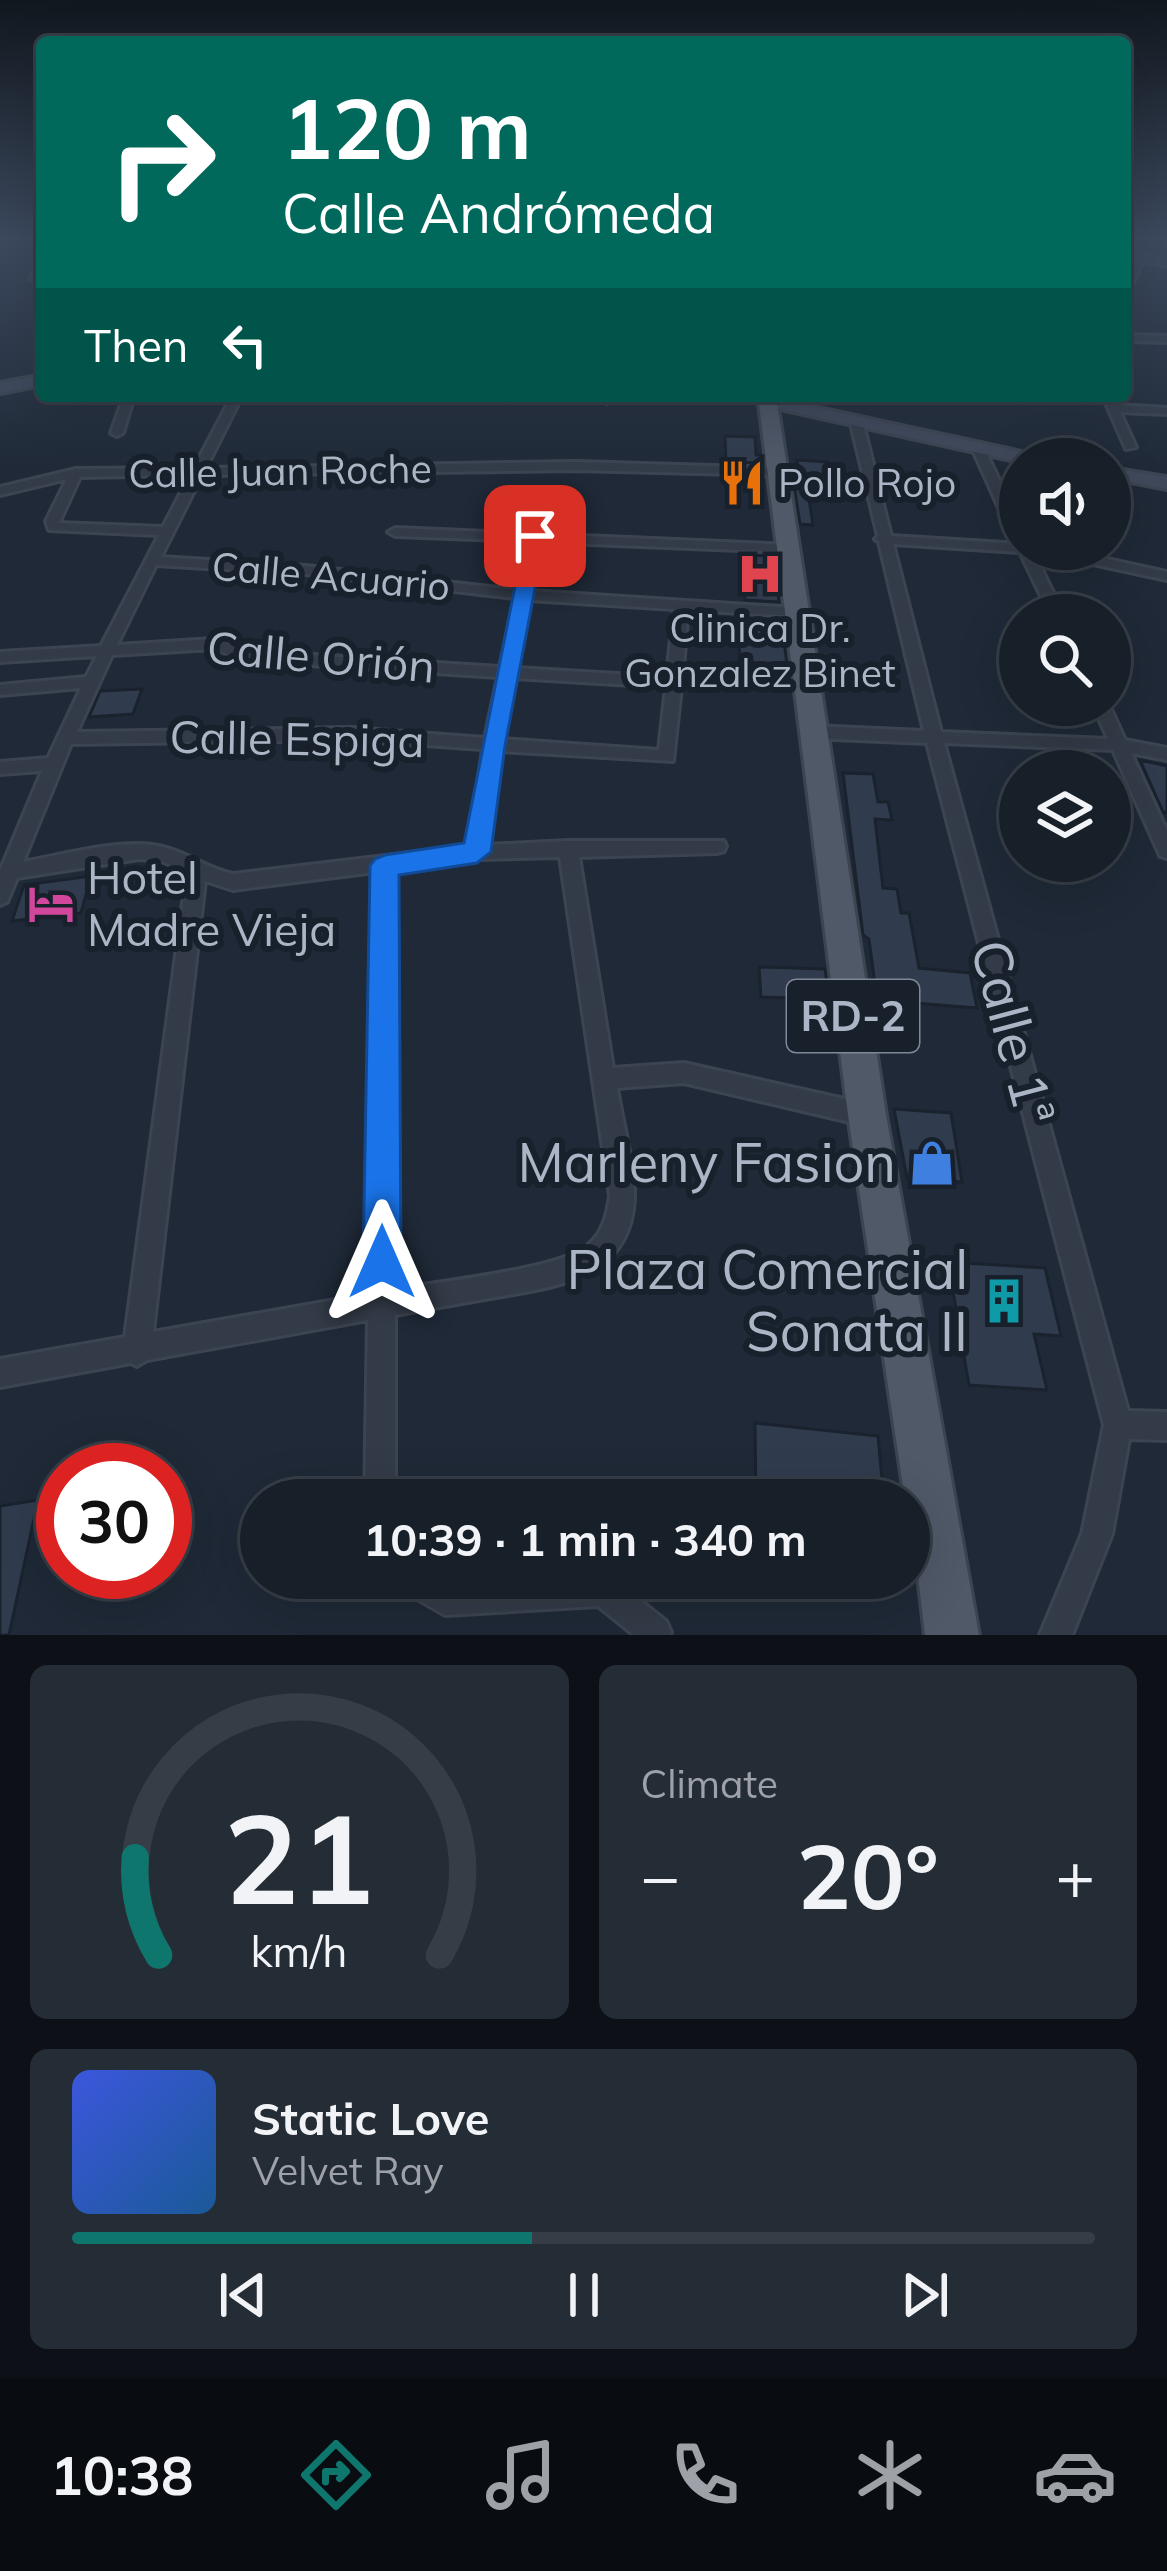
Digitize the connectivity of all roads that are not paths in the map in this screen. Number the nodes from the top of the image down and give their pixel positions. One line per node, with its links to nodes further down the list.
1 (1131, 338): 2 (street)
2 (1167, 339)
3 (36, 381): 4 (main road)
4 (0, 388)
5 (127, 402): 12 (street)
6 (234, 402): 17 (street)
7 (768, 402): 16 (main road, RD-2)
8 (779, 402): 11 (main road)
9 (1111, 402): 10 (street); 13 (street)
10 (1167, 411)
11 (857, 424): 14 (main road); 26 (street, Calle 1ª)
12 (117, 433)
13 (1126, 438)
14 (979, 450): 15 (main road); 22 (street)
15 (999, 454)
16 (777, 471): 17 (street, Calle Juan Roche); 28 (main road, RD-2)
17 (199, 472): 18 (street, Calle Juan Roche); 23 (street)
18 (76, 473): 21 (street, Calle Juan Roche); 23 (street)
19 (1131, 477): 20 (main road)
20 (1167, 483)
21 (0, 491)
22 (999, 493)
23 (169, 531): 29 (street)
24 (395, 532): 25 (street)
25 (535, 536): 28 (street); 32 (street)
26 (882, 539): 27 (street); 44 (street, Calle 1ª)
27 (999, 547)
28 (787, 548): 34 (main road, RD-2)
29 (153, 561): 32 (street, Calle Acuario); 35 (street)
30 (1131, 568): 31 (street)
31 (1167, 576)
32 (522, 595): 33 (street, Calle Acuario); 37 (street)
33 (681, 607): 34 (street, Calle Acuario); 39 (street)
34 (796, 613): 42 (main road, RD-2)
35 (108, 648): 36 (street, Calle Orión); 37 (street, Calle Orión); 38 (street)
36 (0, 657)
37 (508, 672): 39 (street, Calle Orión); 46 (street)
38 (92, 682): 40 (street); 43 (street)
39 (677, 683): 46 (street, Calle Espiga)
40 (0, 690)
41 (1111, 726): 45 (street)
42 (812, 732): 44 (street); 59 (main road, RD-2)
43 (66, 738): 46 (street, Calle Espiga); 48 (street)
44 (934, 738): 45 (street); 63 (street, Calle 1ª)
45 (1120, 745): 47 (street); 52 (street)
46 (493, 746): 53 (street)
47 (1167, 754)
48 (53, 764): 49 (street); 55 (street)
49 (0, 768)
50 (717, 846): 51 (street)
51 (568, 848): 53 (street); 58 (street)
52 (1167, 851)
53 (477, 852): 54 (street)
54 (385, 866): 56 (street); 60 (street)
55 (9, 872): 56 (street); 57 (street)
56 (196, 873): 61 (street)
57 (0, 896)
58 (603, 1079): 59 (street); 60 (street)
59 (867, 1115): 68 (main road, RD-2)
60 (382, 1306): 61 (street); 65 (street)
61 (137, 1352): 62 (street)
62 (0, 1373)
63 (1118, 1425): 64 (street); 69 (street, Calle 1ª)
64 (1167, 1426)
65 (380, 1479)
66 (614, 1599): 67 (street)
67 (656, 1632)
68 (952, 1635)
69 (1055, 1635)

